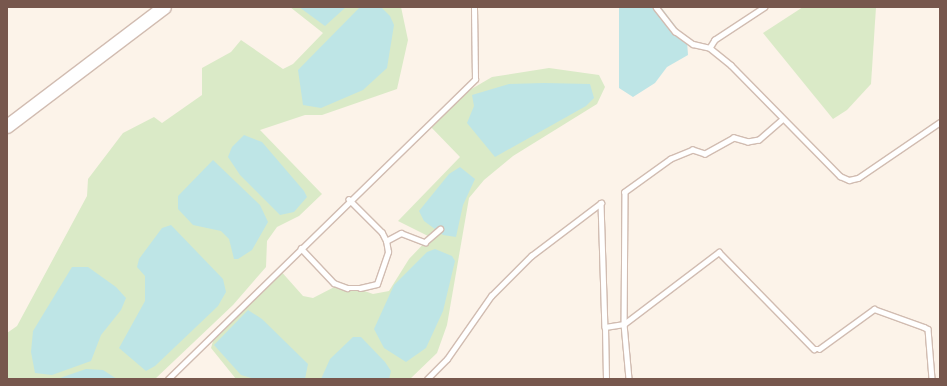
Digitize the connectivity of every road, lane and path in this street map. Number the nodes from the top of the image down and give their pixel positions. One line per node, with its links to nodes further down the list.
1 (164, 7): 8 (street)
2 (474, 7): 9 (lane)
3 (656, 7): 5 (lane)
4 (765, 7): 5 (lane)
5 (710, 48): 6 (lane)
6 (782, 120): 7 (lane); 13 (lane)
7 (940, 122)
8 (7, 126)
9 (349, 200): 11 (lane); 12 (lane)
10 (440, 229): 11 (lane)
11 (386, 241): 12 (lane)
12 (301, 248): 15 (lane)
13 (624, 324): 14 (lane); 18 (lane); 19 (lane)
14 (605, 327): 16 (lane); 17 (lane)
15 (168, 379)
16 (427, 379)
17 (606, 379)
18 (629, 379)
19 (932, 379)

